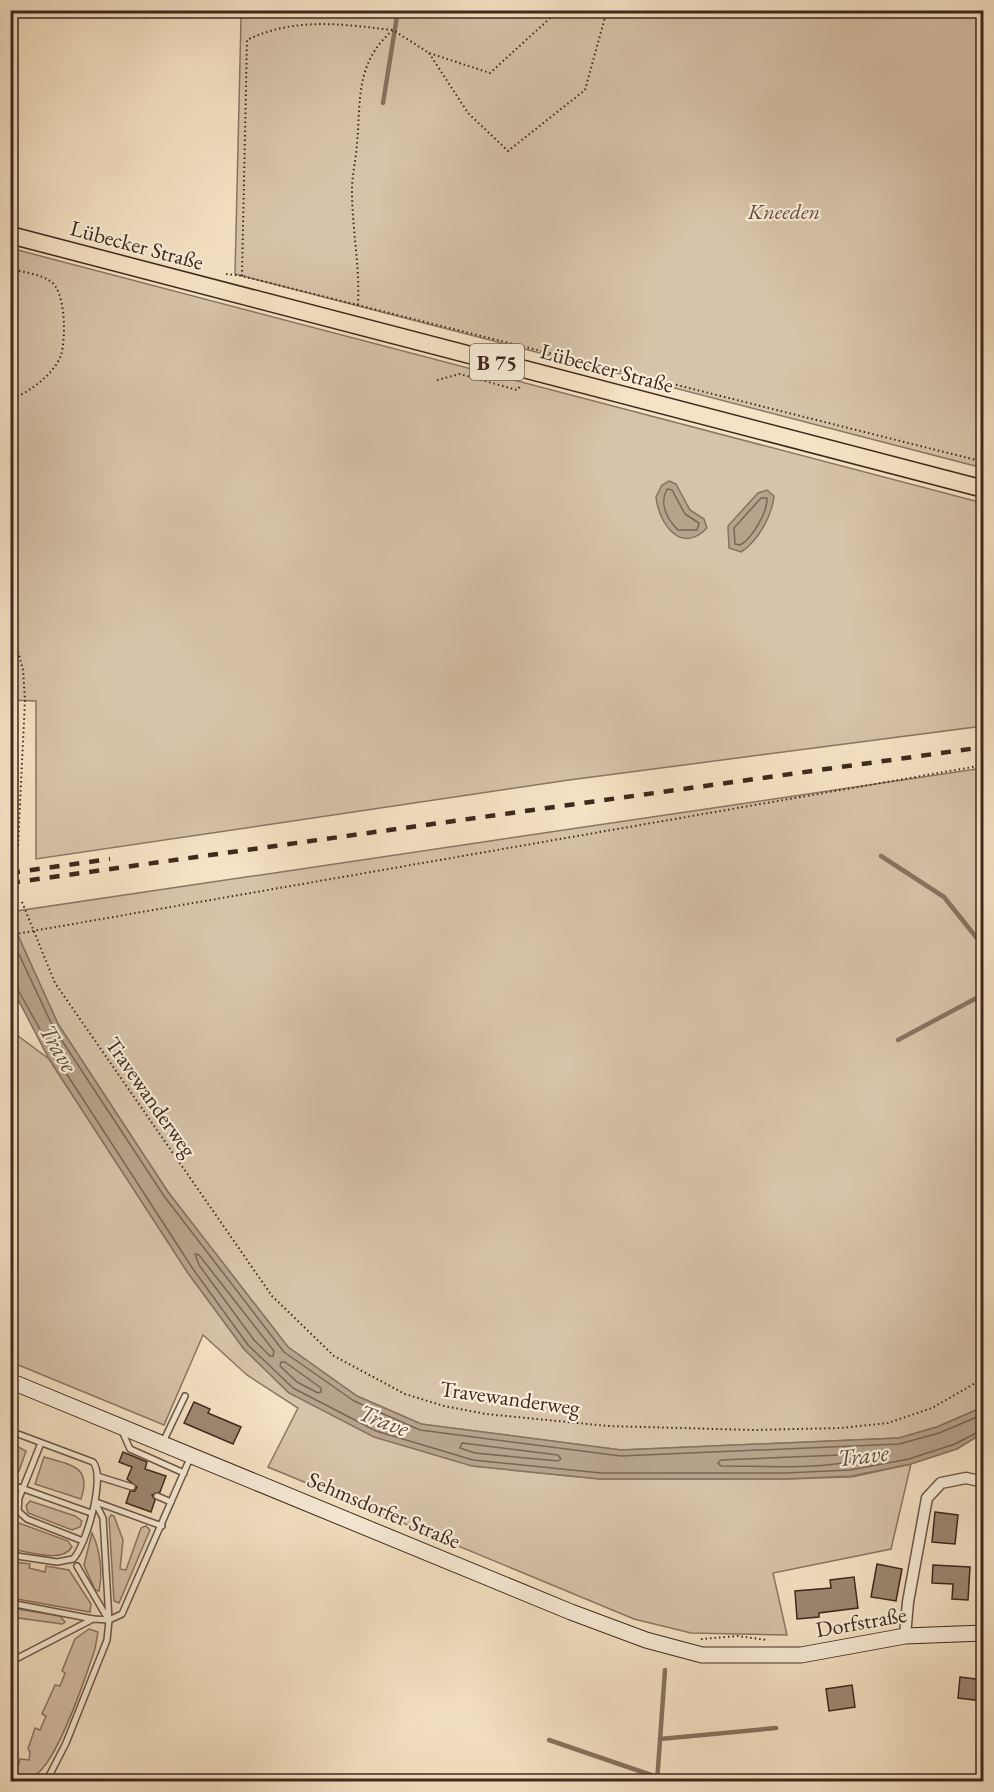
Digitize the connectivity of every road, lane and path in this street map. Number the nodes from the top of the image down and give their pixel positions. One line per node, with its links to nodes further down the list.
1 (559, 10): 4 (path)
2 (607, 10): 4 (path)
3 (393, 30): 4 (path); 7 (path); 9 (path)
4 (429, 53)
5 (10, 235): 8 (main road, Lübecker Straße / B 75)
6 (10, 269): 12 (path)
7 (242, 276): 8 (path); 9 (path)
8 (246, 297): 10 (main road, Lübecker Straße / B 75)
9 (358, 305): 13 (path)
10 (532, 371): 11 (path); 14 (main road, Lübecker Straße / B 75)
11 (437, 380)
12 (10, 400)
13 (984, 462)
14 (984, 489)
15 (10, 621): 17 (path)
16 (984, 765): 19 (path)
17 (18, 846)
18 (22, 902): 19 (path, Travewanderweg)
19 (32, 931): 20 (path); 21 (path, Travewanderweg)
20 (10, 935)
21 (984, 1378)
22 (10, 1381): 24 (main road, Sehmsdorfer Straße)
23 (185, 1396): 26 (lane)
24 (120, 1424): 26 (main road, Sehmsdorfer Straße); 29 (lane)
25 (10, 1431): 27 (lane)
26 (163, 1442): 28 (main road, Sehmsdorfer Straße)
27 (41, 1443): 30 (lane); 34 (lane)
28 (192, 1454): 29 (lane); 50 (main road, Sehmsdorfer Straße)
29 (184, 1473): 37 (lane)
30 (98, 1476): 33 (lane); 36 (lane)
31 (984, 1482): 47 (street)
32 (10, 1484): 34 (lane)
33 (132, 1487)
34 (22, 1489): 38 (lane); 40 (lane)
35 (157, 1496): 37 (lane)
36 (95, 1502): 38 (lane); 39 (lane); 45 (lane)
37 (171, 1502): 39 (lane)
38 (92, 1513): 40 (lane)
39 (162, 1526): 45 (lane)
40 (83, 1540): 41 (lane)
41 (10, 1555)
42 (77, 1566): 45 (lane)
43 (10, 1603): 44 (lane)
44 (93, 1619): 45 (lane); 51 (lane)
45 (109, 1620): 52 (lane)
46 (984, 1633): 47 (main road, Dorfstraße)
47 (905, 1636): 50 (main road, Dorfstraße)
48 (760, 1637): 49 (path)
49 (701, 1639)
50 (747, 1656)
51 (10, 1662)
52 (46, 1782)

